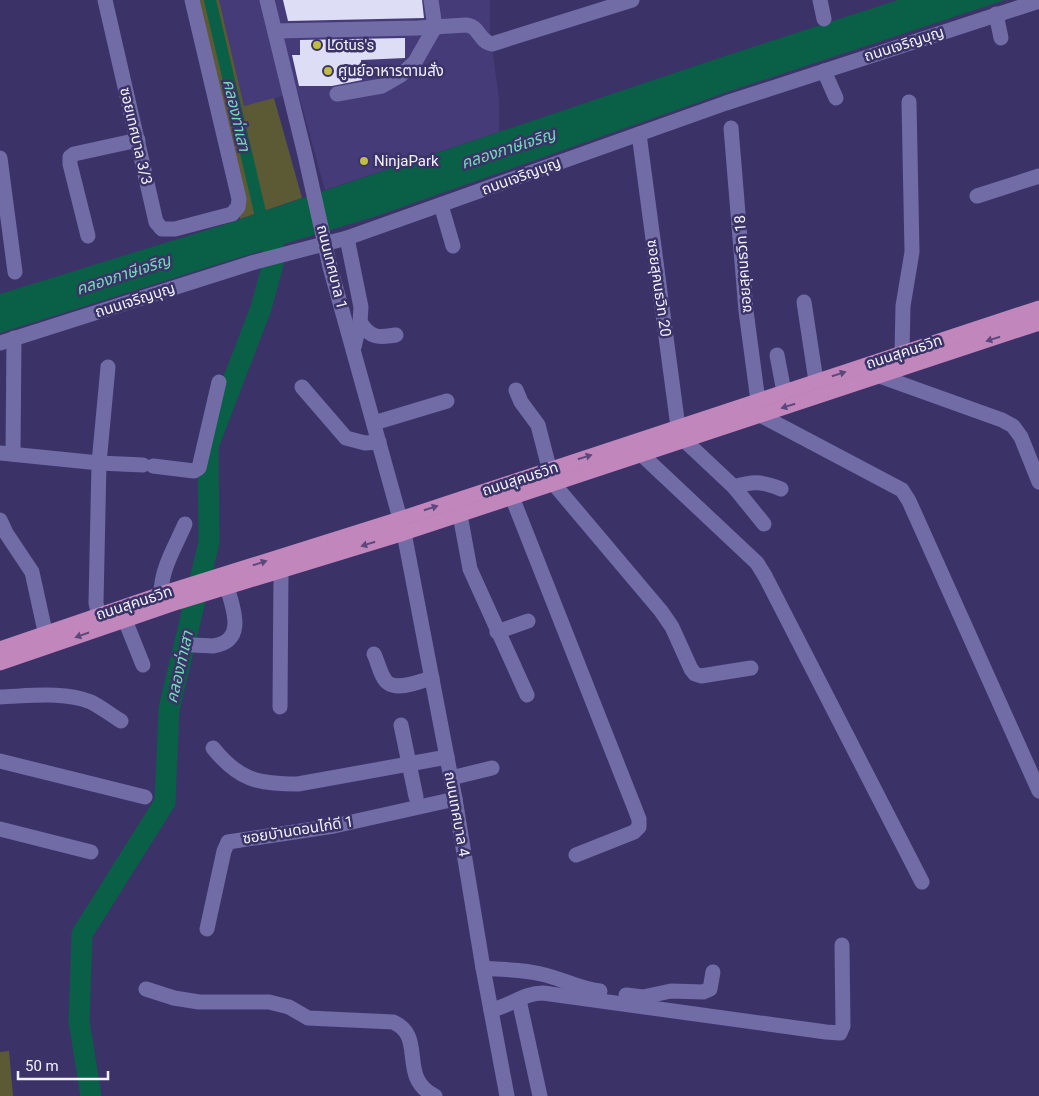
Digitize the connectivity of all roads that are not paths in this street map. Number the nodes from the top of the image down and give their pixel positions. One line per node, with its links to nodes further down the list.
1 (105, 0): 19 (street, ซอยเทศบาล 3/3)
2 (192, 0): 19 (street, ซอยเทศบาล 3/3)
3 (267, 0): 11 (street, ถนนเทศบาล 1)
4 (430, 0): 10 (street)
5 (632, 0): 10 (street)
6 (820, 0): 9 (street)
7 (1039, 1): 8 (street, ถนนเจริญบุญ)
8 (996, 14): 12 (street); 13 (street, ถนนเจริญบุญ)
9 (824, 19)
10 (434, 27): 11 (street); 14 (street)
11 (275, 31): 34 (street, ถนนเทศบาล 1)
12 (1001, 38)
13 (824, 71): 15 (street); 18 (street, ถนนเจริญบุญ)
14 (337, 94)
15 (836, 98)
16 (909, 102): 35 (street)
17 (731, 128): 46 (street, ซอยสุคนธวิท 18)
18 (639, 134): 23 (street, ถนนเจริญบุญ); 48 (street, ซอยสุคนธวิท 20)
19 (138, 140): 24 (street)
20 (0, 158): 27 (street)
21 (1039, 176): 22 (street)
22 (977, 196)
23 (441, 205): 25 (street, ถนนเจริญบุญ); 26 (street)
24 (88, 236)
25 (347, 238): 30 (street); 33 (street, ถนนเจริญบุญ)
26 (453, 246)
27 (15, 272)
28 (804, 302): 40 (street)
29 (1039, 308): 35 (main road, ถนนสุคนธวิท)
30 (360, 322): 32 (street); 34 (street)
31 (1039, 323): 39 (main road, ถนนสุคนธวิท, one-way to 39)
32 (396, 335)
33 (7, 340): 50 (street)
34 (353, 350): 47 (street, ถนนเทศบาล 1)
35 (902, 353): 37 (main road, ถนนสุคนธวิท)
36 (777, 355): 44 (street)
37 (860, 367): 39 (street); 40 (main road, ถนนสุคนธวิท, one-way to 37)
38 (108, 368): 52 (street)
39 (878, 376): 46 (main road, ถนนสุคนธวิท, one-way to 46); 54 (street)
40 (816, 381): 44 (main road, ถนนสุคนธวิท)
41 (219, 382): 52 (street)
42 (302, 387): 49 (street)
43 (516, 390): 53 (street)
44 (784, 392): 46 (main road, ถนนสุคนธวิท)
45 (447, 401): 47 (street)
46 (759, 408): 48 (main road, ถนนสุคนธวิท); 90 (street)
47 (374, 423): 49 (street, ถนนเทศบาล 1)
48 (681, 433): 51 (main road, ถนนสุคนธวิท); 53 (main road, ถนนสุคนธวิท, one-way to 48); 55 (street)
49 (379, 442): 61 (street, ถนนเทศบาล 1)
50 (6, 453): 52 (street)
51 (641, 454): 53 (main road, ถนนสุคนธวิท); 97 (street)
52 (99, 463): 69 (street)
53 (551, 476): 57 (main road, ถนนสุคนธวิท); 58 (main road, ถนนสุคนธวิท); 77 (street)
54 (1039, 482)
55 (734, 487): 56 (street); 60 (street)
56 (780, 489)
57 (512, 497): 58 (main road, ถนนสุคนธวิท); 96 (street)
58 (459, 507): 61 (main road, ถนนสุคนธวิท); 70 (street)
59 (185, 524): 65 (street)
60 (764, 524)
61 (402, 526): 63 (main road, ถนนสุคนธวิท); 78 (street, ถนนเทศบาล 4)
62 (2, 529): 71 (street)
63 (285, 564): 64 (main road, ถนนสุคนธวิท); 81 (street)
64 (218, 585): 66 (main road, ถนนสุคนธวิท); 72 (street)
65 (160, 594): 66 (main road, ถนนสุคนธวิท); 69 (main road, ถนนสุคนธวิท)
66 (177, 596): 67 (main road, ถนนสุคนธวิท)
67 (125, 620): 69 (main road, ถนนสุคนธวิท); 76 (street)
68 (528, 621): 70 (street)
69 (100, 622): 71 (main road, ถนนสุคนธวิท)
70 (497, 632): 79 (street)
71 (46, 639): 73 (main road, ถนนสุคนธวิท); 75 (main road, ถนนสุคนธวิท)
72 (193, 645)
73 (0, 648)
74 (374, 654): 78 (street)
75 (0, 663)
76 (143, 665)
77 (751, 668)
78 (432, 678): 85 (street, ถนนเทศบาล 4)
79 (527, 694)
80 (0, 696): 82 (street)
81 (280, 707)
82 (121, 721)
83 (401, 725): 87 (street)
84 (213, 748): 87 (street)
85 (447, 757): 87 (street); 89 (street, ถนนเทศบาล 4)
86 (0, 761): 91 (street)
87 (410, 764): 92 (street)
88 (492, 768): 89 (street)
89 (451, 778): 93 (street, ถนนเทศบาล 4)
90 (1039, 791)
91 (145, 797)
92 (416, 797)
93 (455, 799): 98 (street, ซอยบัานดอนไก่ดี 1); 100 (street, ถนนเทศบาล 4)
94 (0, 829): 95 (street)
95 (91, 852)
96 (576, 855)
97 (922, 882)
98 (207, 929)
99 (842, 945): 103 (street)
100 (482, 968): 101 (street); 104 (street, ถนนเทศบาล 4)
101 (713, 972)
102 (146, 989): 105 (street)
103 (519, 1000): 104 (street); 107 (street)
104 (491, 1010): 106 (street, ถนนเทศบาล 4)
105 (435, 1096)
106 (507, 1096)
107 (540, 1096)

